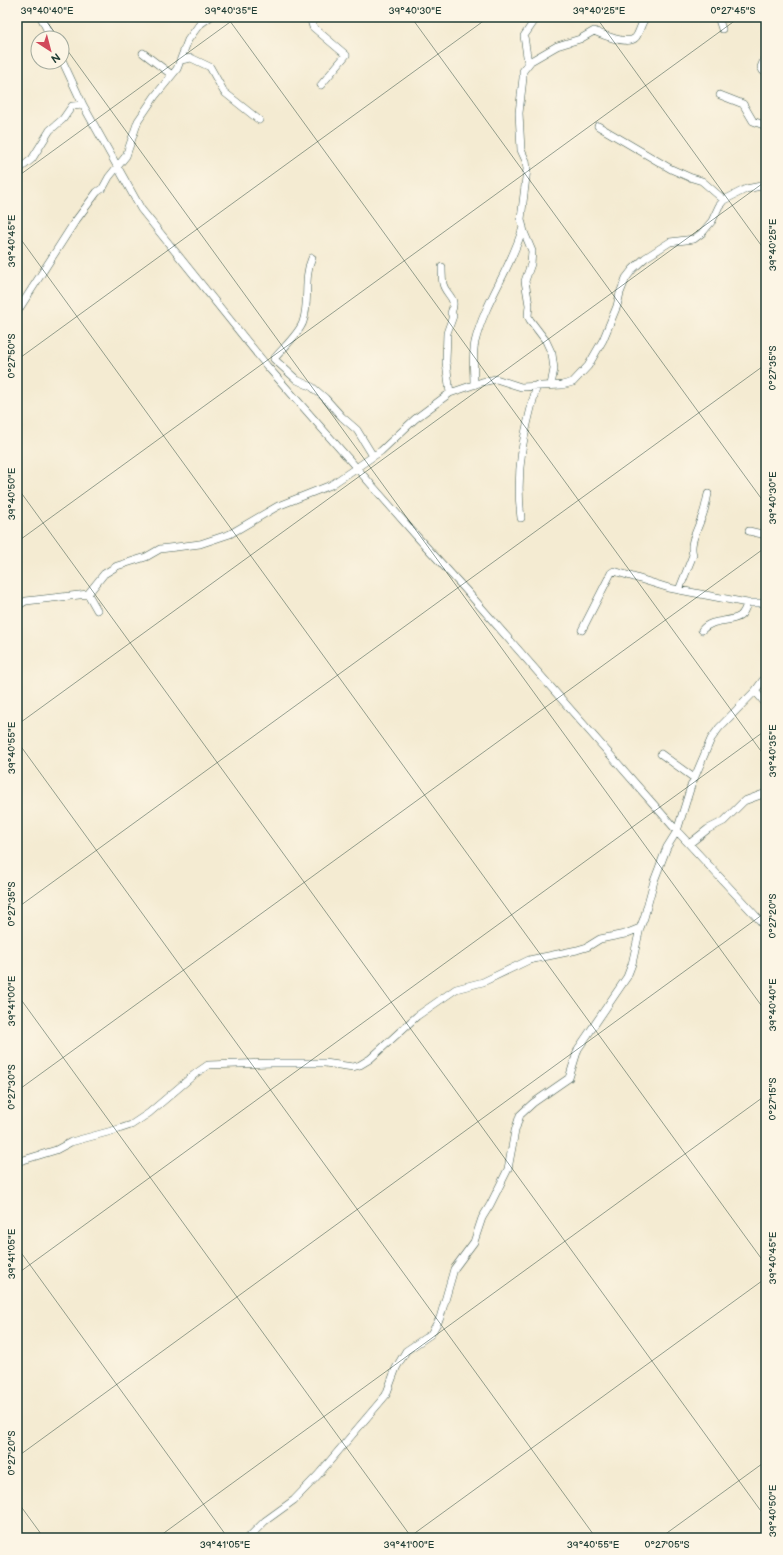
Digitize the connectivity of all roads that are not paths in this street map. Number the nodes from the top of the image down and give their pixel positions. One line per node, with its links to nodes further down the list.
1 (41, 17): 8 (street)
2 (210, 17): 11 (street)
3 (310, 17): 16 (street)
4 (537, 17): 12 (street)
5 (646, 17): 12 (street)
6 (718, 17): 7 (street)
7 (722, 29)
8 (47, 30)
9 (143, 53): 15 (street)
10 (766, 55): 14 (street)
11 (181, 60): 15 (street); 19 (street)
12 (528, 63): 26 (street)
13 (67, 70): 18 (street)
14 (766, 72)
15 (172, 75): 22 (street)
16 (321, 85)
17 (720, 95): 21 (street)
18 (83, 105): 22 (street); 23 (street)
19 (259, 120)
20 (598, 126): 25 (street)
21 (766, 126)
22 (117, 165): 29 (street); 35 (street)
23 (17, 171)
24 (766, 185): 25 (street)
25 (724, 200): 32 (street)
26 (523, 227): 30 (street); 32 (street)
27 (312, 258): 34 (street)
28 (442, 267): 33 (street)
29 (17, 312)
30 (474, 385): 31 (street); 33 (street)
31 (537, 385): 32 (street); 37 (street)
32 (551, 385)
33 (450, 393): 34 (street)
34 (373, 456): 35 (street)
35 (356, 468): 41 (street); 54 (street)
36 (708, 494): 40 (street)
37 (521, 518)
38 (749, 531): 39 (street)
39 (766, 535)
40 (679, 590): 42 (street); 46 (street)
41 (88, 594): 44 (street); 45 (street)
42 (747, 602): 43 (street); 47 (street)
43 (766, 603)
44 (17, 606)
45 (97, 610)
46 (582, 630)
47 (702, 630)
48 (766, 676): 49 (street)
49 (755, 691): 50 (street); 52 (street)
50 (766, 704)
51 (661, 754): 52 (street)
52 (694, 778): 54 (street)
53 (766, 793): 55 (street)
54 (677, 831): 55 (street); 57 (street)
55 (689, 844): 56 (street)
56 (766, 927)
57 (640, 928): 58 (street); 59 (street)
58 (17, 1162)
59 (248, 1538)

